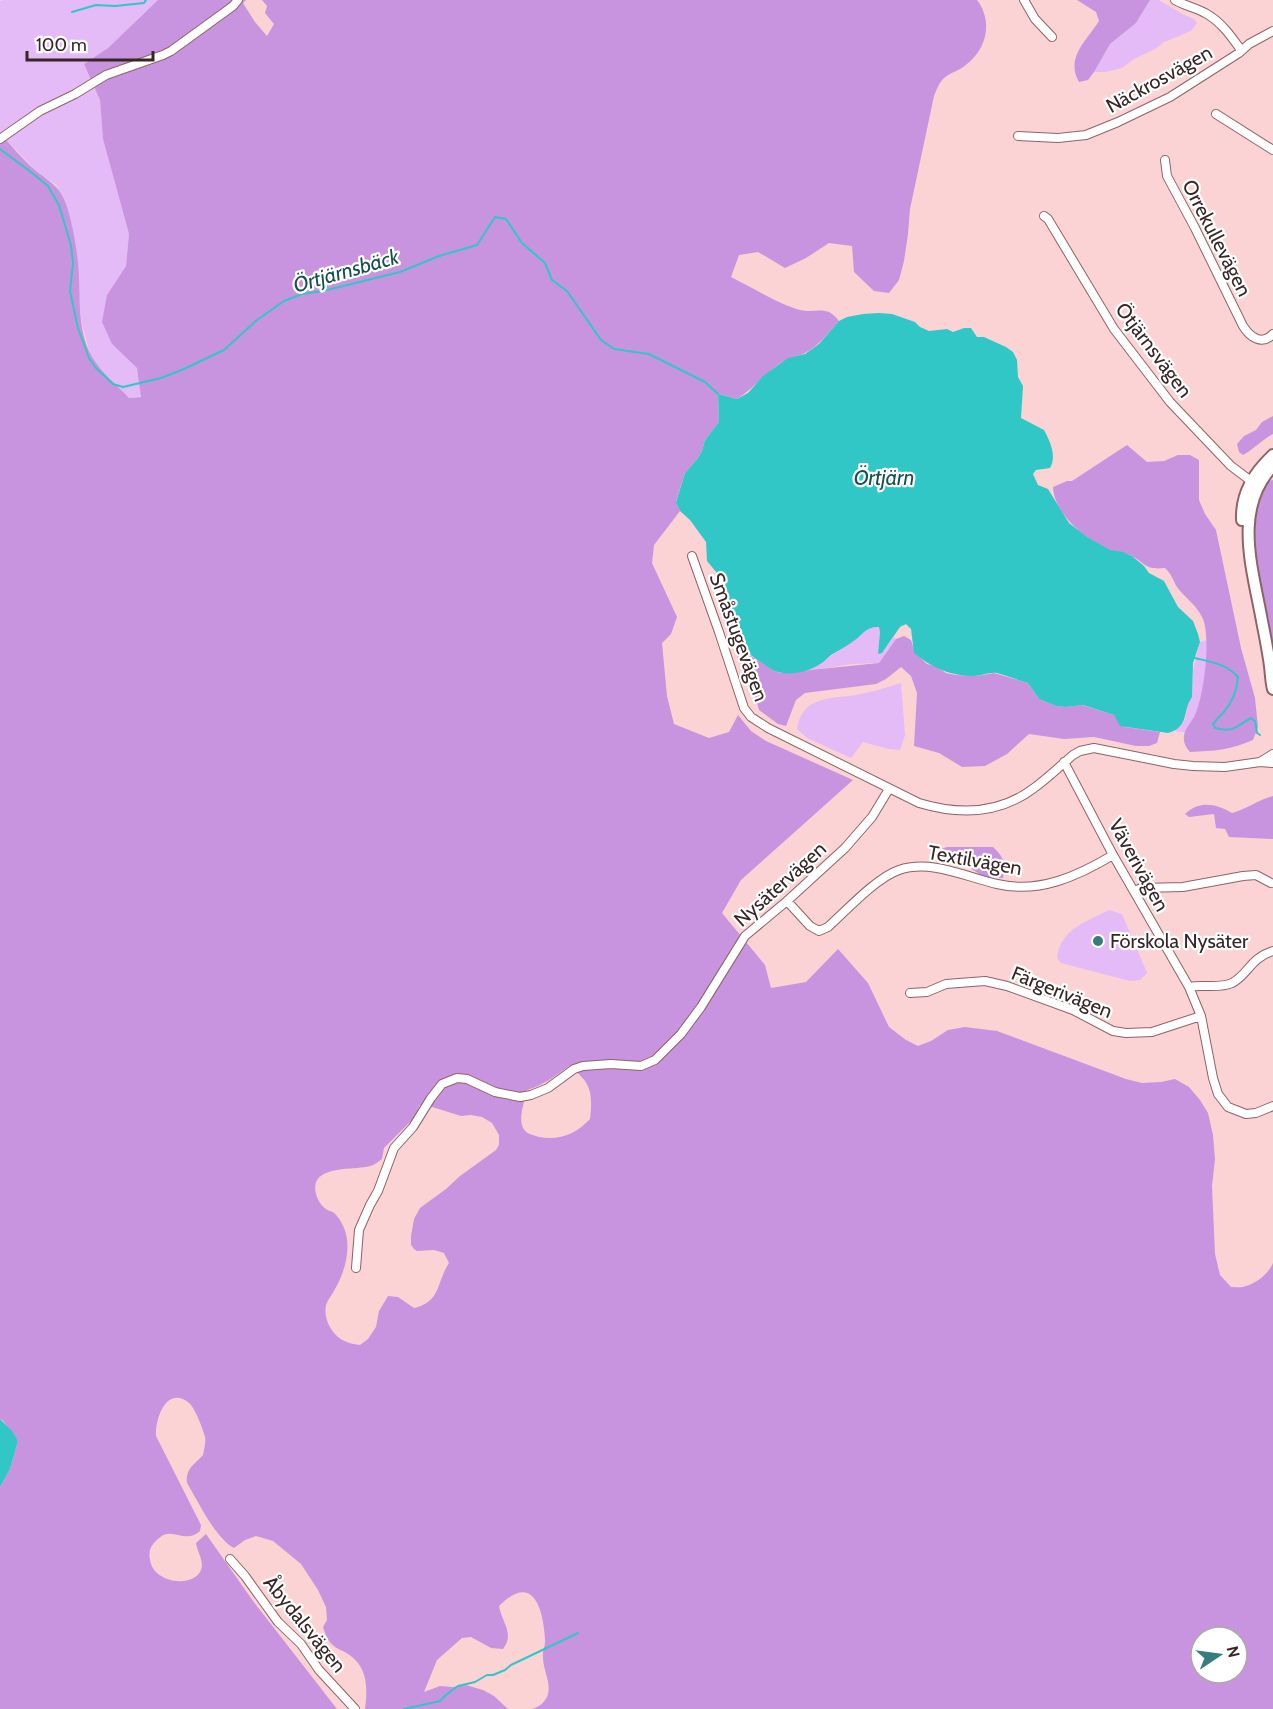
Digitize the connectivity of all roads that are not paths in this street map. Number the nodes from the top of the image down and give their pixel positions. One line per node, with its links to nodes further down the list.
1 (238, 0): 9 (street)
2 (1024, 0): 5 (street)
3 (1175, 0): 6 (street)
4 (1273, 31): 6 (street, Näckrosvägen)
5 (1052, 37)
6 (1241, 50): 8 (street, Näckrosvägen)
7 (1216, 114): 10 (street)
8 (1018, 136)
9 (0, 139)
10 (1273, 150)
11 (1165, 160): 13 (street, Orrekullevägen)
12 (1044, 216): 16 (street, Ötjärnsvägen)
13 (1273, 334)
14 (1273, 455): 16 (street)
15 (1273, 466): 16 (street)
16 (1255, 484): 18 (street)
17 (692, 555): 24 (street, Småstugevägen)
18 (1272, 671): 19 (street)
19 (1273, 689)
20 (1273, 754): 22 (street)
21 (1064, 762): 22 (street); 24 (street); 25 (street, Väverivägen)
22 (1260, 762): 23 (street)
23 (1273, 763)
24 (889, 789): 28 (street, Nysätervägen)
25 (1113, 855): 27 (street, Väverivägen); 28 (street, Textilvägen)
26 (1271, 883): 27 (street)
27 (1135, 891): 30 (street, Väverivägen)
28 (787, 901): 34 (street, Nysätervägen)
29 (1273, 951): 30 (street)
30 (1189, 987): 32 (street, Väverivägen)
31 (910, 993): 32 (street, Färgerivägen)
32 (1201, 1016): 33 (street, Väverivägen)
33 (1273, 1106)
34 (356, 1268)
35 (230, 1559): 36 (street, Åbydalsvägen)
36 (355, 1709)

